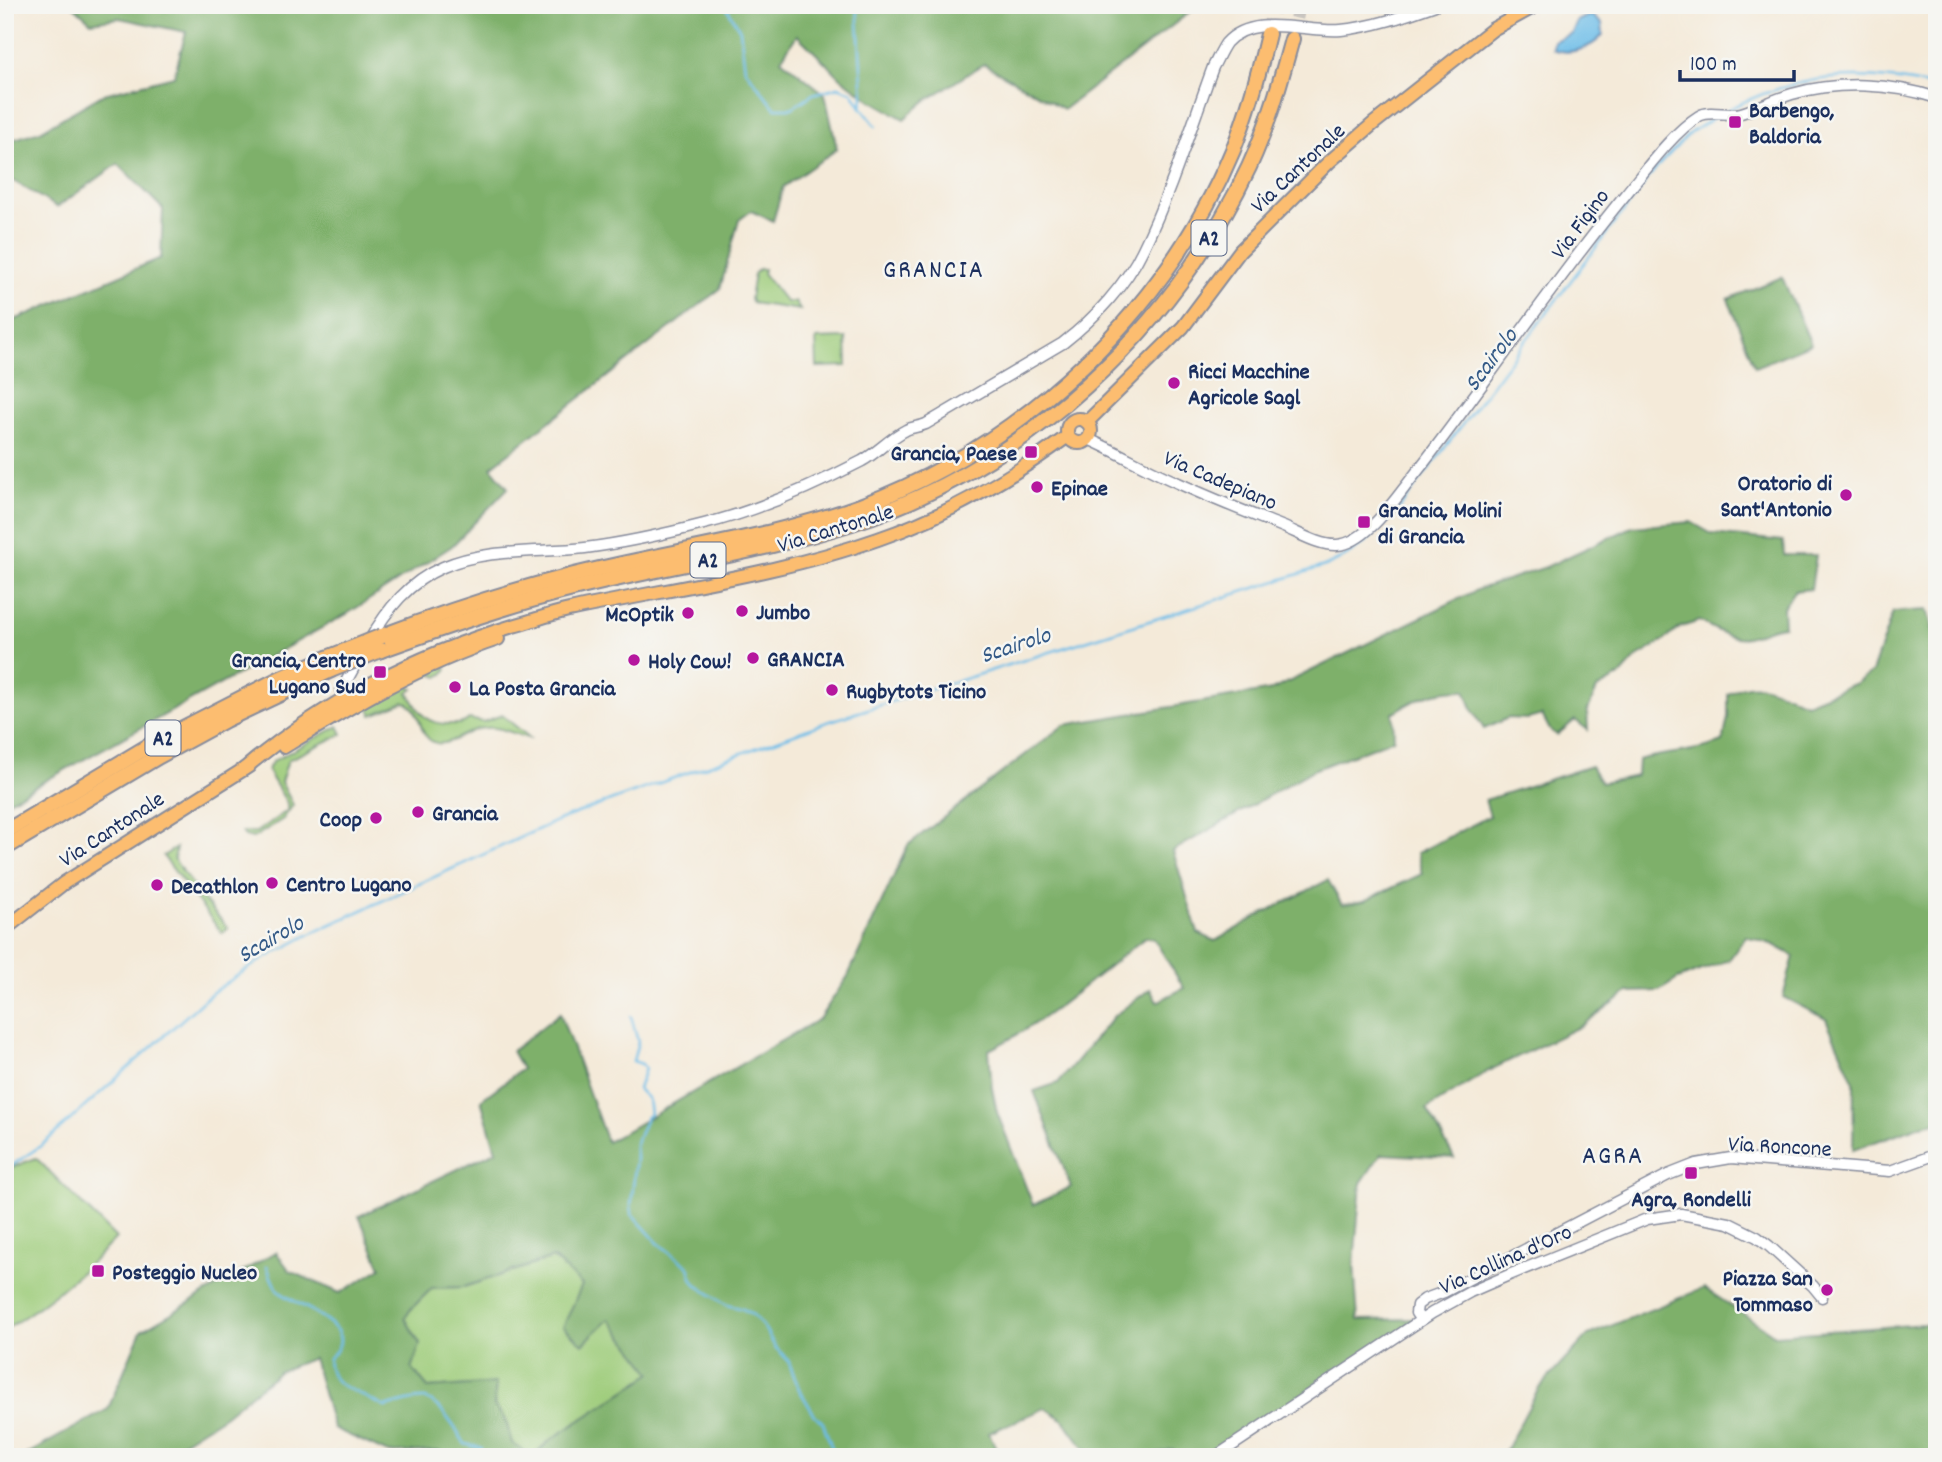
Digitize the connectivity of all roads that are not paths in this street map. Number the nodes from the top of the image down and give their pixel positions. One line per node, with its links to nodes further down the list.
1 (1435, 5): 12 (street)
2 (1537, 5): 6 (main road, Via Cantonale)
3 (1268, 34): 10 (highway, A2)
4 (1292, 39): 10 (highway, A2)
5 (1937, 98): 9 (street, Via Figino)
6 (1087, 422): 7 (main road); 8 (main road)
7 (1068, 436): 8 (main road); 12 (main road, Via Cantonale)
8 (1088, 439): 9 (street, Via Cadepiano)
9 (1341, 545)
10 (382, 643): 11 (highway, A2, bridge)
11 (329, 664): 13 (highway, A2); 14 (highway, A2)
12 (349, 702): 15 (main road, Via Cantonale)
13 (5, 832)
14 (5, 848)
15 (5, 929)
16 (1937, 1154): 18 (street, Via Roncone)
17 (1822, 1297): 18 (street, Via Collina d'Oro)
18 (1420, 1319): 19 (street, Via Collina d'Oro)
19 (1214, 1457)

